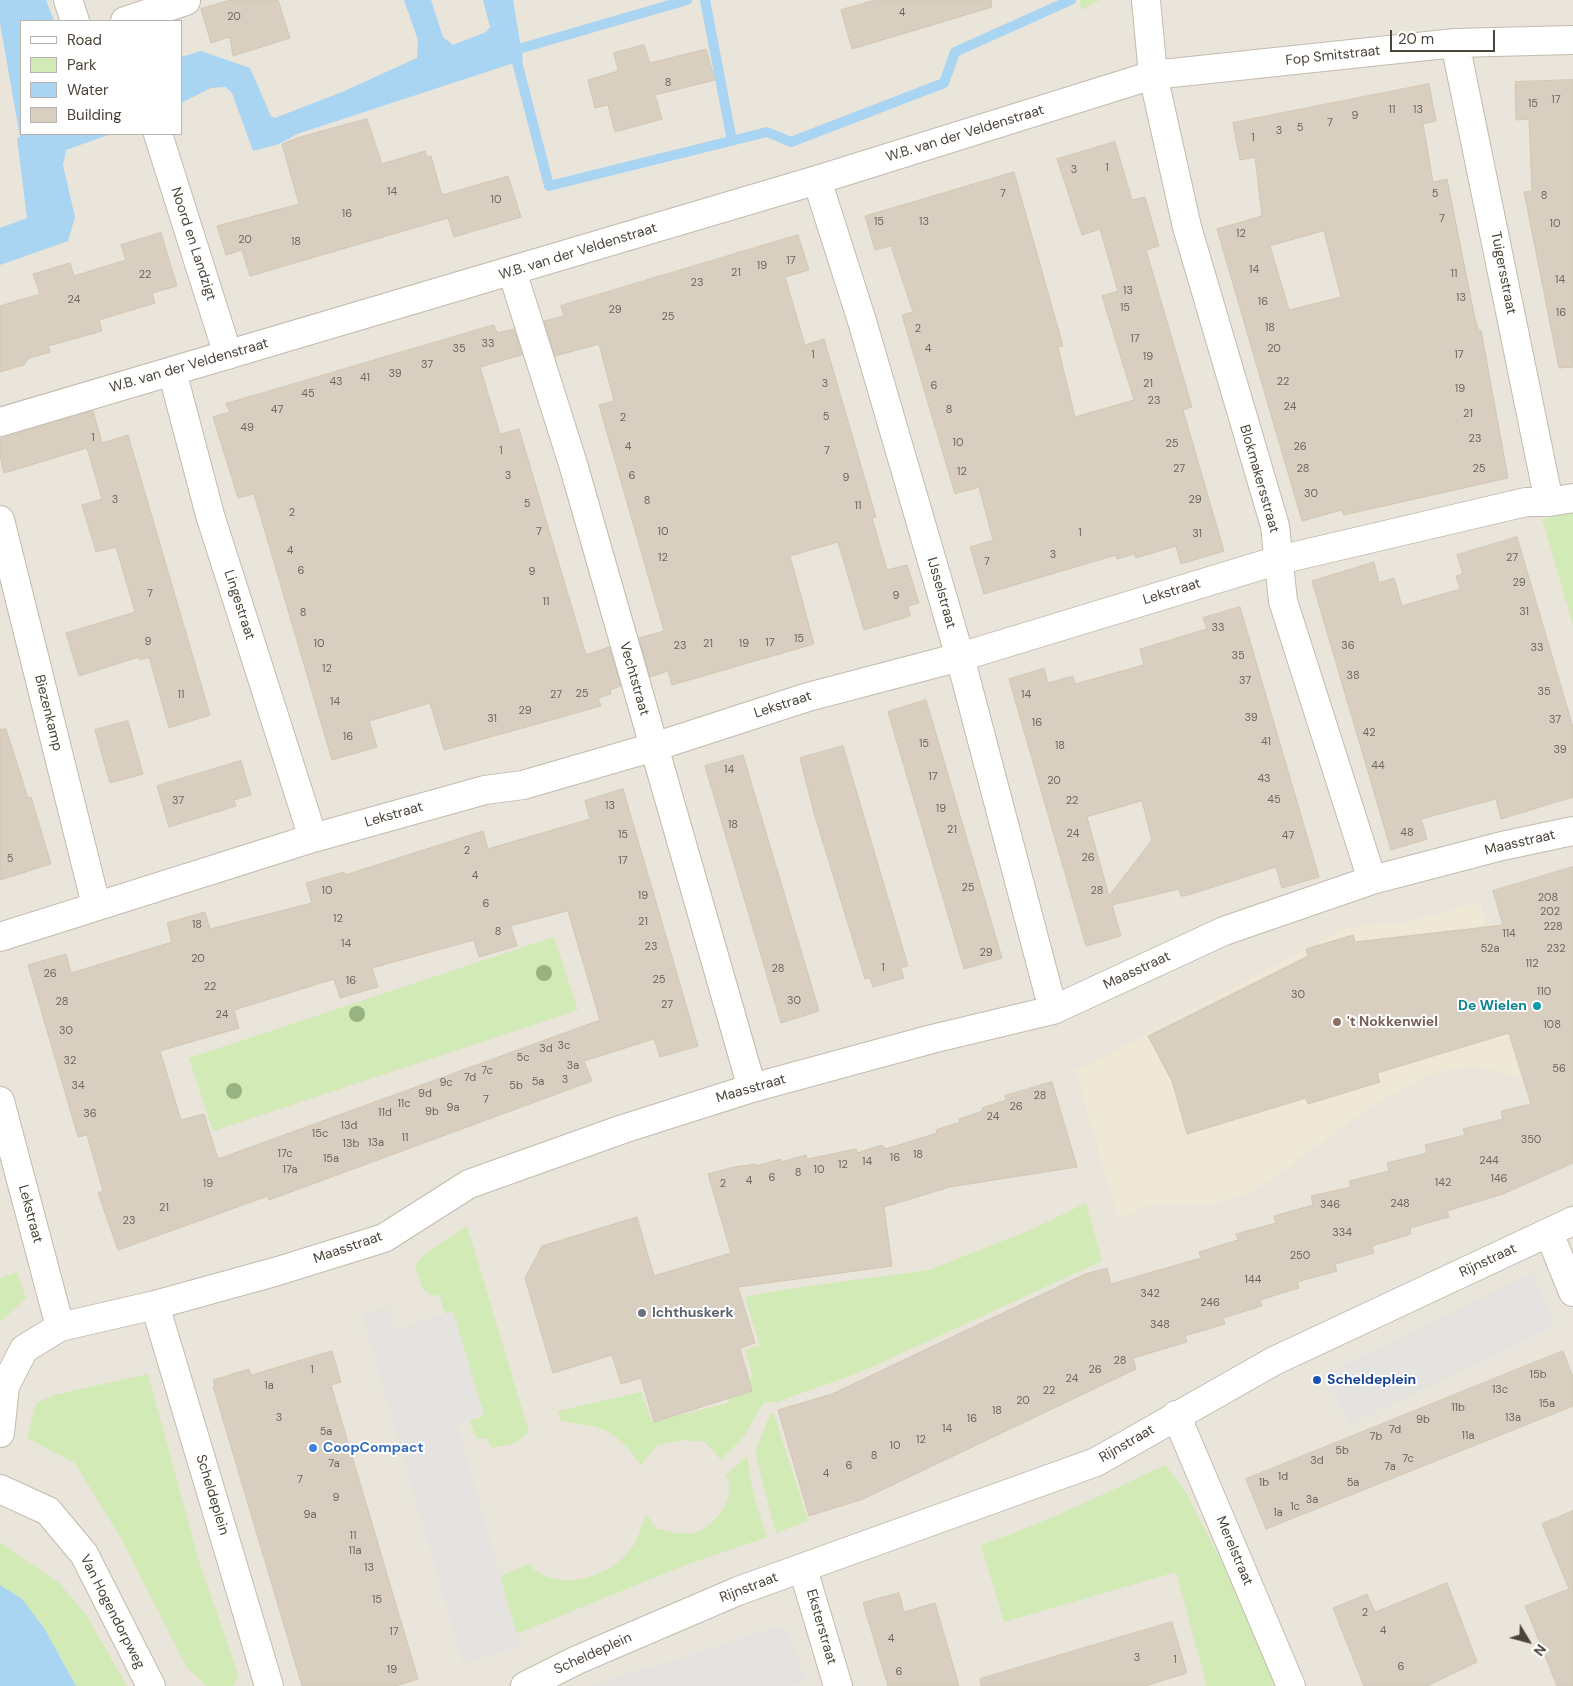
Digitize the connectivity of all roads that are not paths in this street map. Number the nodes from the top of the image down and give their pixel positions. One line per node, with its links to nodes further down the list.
1 (68, 0): 4 (street)
2 (1146, 0): 8 (street, Blokmakersstraat)
3 (186, 1): 5 (street)
4 (75, 20)
5 (127, 20)
6 (1573, 40): 7 (street, Fop Smitstraat)
7 (1456, 43): 8 (street, Fop Smitstraat); 15 (street, Tuigersstraat)
8 (1153, 75): 10 (street, W.B. van der Veldenstraat); 17 (street, Blokmakersstraat)
9 (158, 135): 12 (street, Noord en Landzigt)
10 (817, 180): 11 (street, W.B. van der Veldenstraat); 18 (street, IJsselstraat)
11 (512, 271): 12 (street, W.B. van der Veldenstraat); 19 (street, Vechtstraat)
12 (228, 355): 13 (street, W.B. van der Veldenstraat)
13 (172, 371): 14 (street, W.B. van der Veldenstraat); 21 (street, Lingestraat)
14 (0, 422)
15 (1561, 500): 17 (street, Lekstraat)
16 (0, 520): 23 (street, Biezenkamp)
17 (1279, 560): 18 (street, Lekstraat); 22 (street, Blokmakersstraat)
18 (960, 657): 19 (street, Lekstraat); 25 (street, IJsselstraat)
19 (654, 747): 21 (street, Lekstraat); 26 (street, Vechtstraat)
20 (1573, 831): 22 (street, Maasstraat)
21 (313, 838): 23 (street, Lekstraat)
22 (1372, 880): 25 (street, Maasstraat)
23 (96, 905): 24 (street, Lekstraat)
24 (0, 937)
25 (1053, 1010): 26 (street, Maasstraat)
26 (752, 1088): 31 (street, Maasstraat)
27 (0, 1101): 32 (street, Lekstraat)
28 (1573, 1221): 29 (street, Rijnstraat)
29 (1549, 1233): 30 (street); 33 (street, Rijnstraat)
30 (1573, 1292)
31 (155, 1305): 32 (street, Maasstraat); 40 (street, Scheldeplein)
32 (60, 1327): 34 (street, Maasstraat)
33 (1176, 1416): 36 (street, Rijnstraat); 42 (street, Merelstraat)
34 (0, 1433)
35 (0, 1489): 39 (street, Van Hogendorpweg)
36 (803, 1569): 37 (street, Rijnstraat); 38 (street, Eksterstraat)
37 (663, 1624): 41 (street, Scheldeplein)
38 (834, 1674)
39 (151, 1686)
40 (269, 1686)
41 (525, 1686)
42 (1291, 1686)

